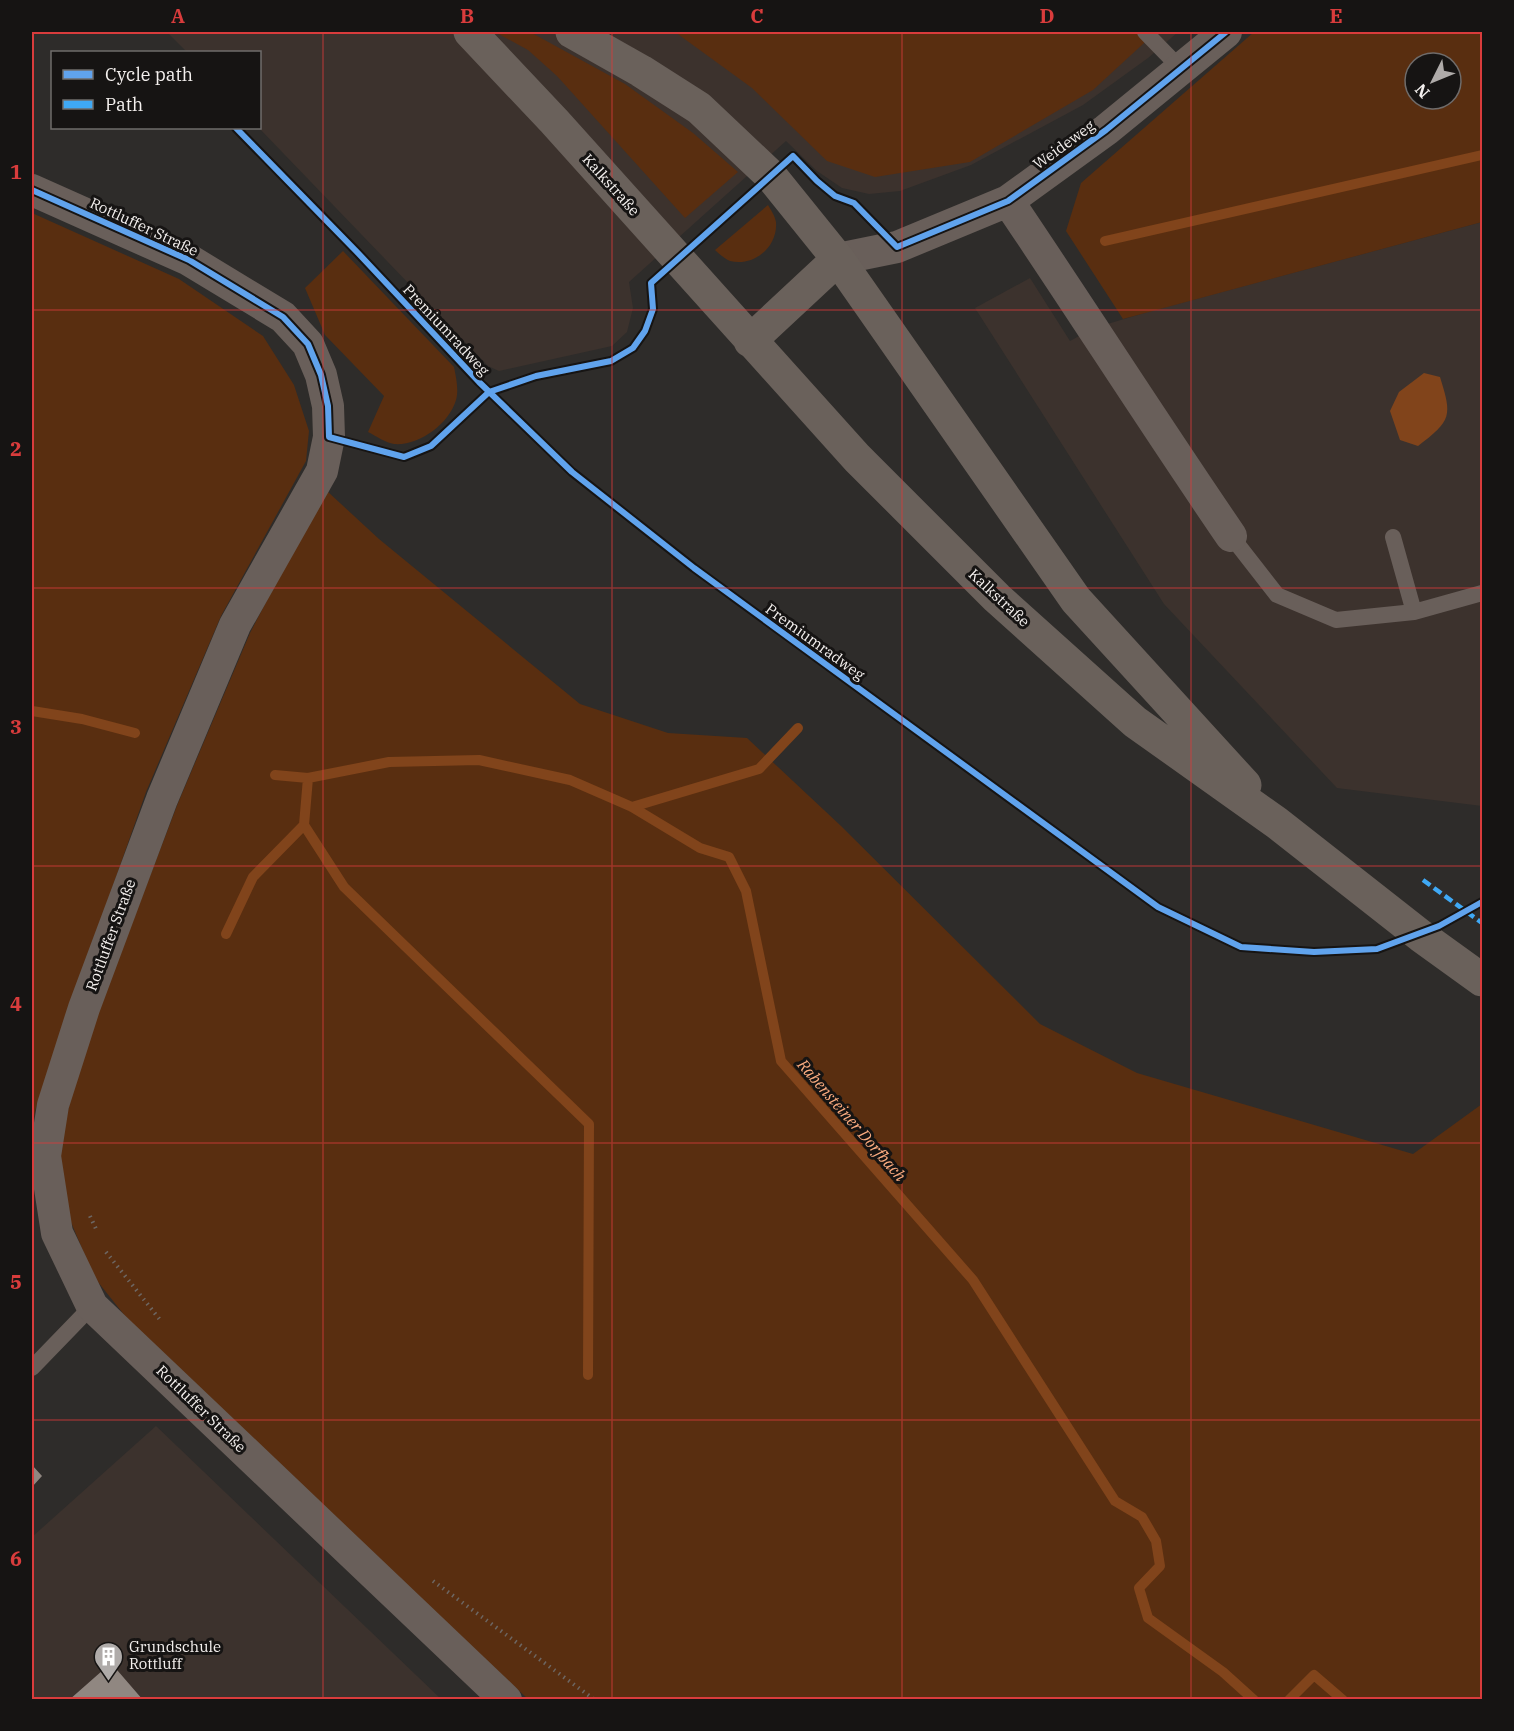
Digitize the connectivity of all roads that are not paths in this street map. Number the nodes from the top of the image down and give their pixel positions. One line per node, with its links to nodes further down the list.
1 (470, 32): 9 (main road, Kalkstraße)
2 (572, 32): 8 (main road, Kalkstraße)
3 (1145, 32): 5 (lane)
4 (1226, 32): 5 (street, Weideweg)
5 (1181, 69): 7 (street, Weideweg)
6 (32, 190): 16 (street, Rottluffer Straße)
7 (1008, 201): 8 (street, Weideweg); 10 (street)
8 (838, 259): 9 (main road); 14 (main road, Kalkstraße)
9 (750, 341): 14 (main road, Kalkstraße)
10 (1231, 536): 13 (lane)
11 (1394, 537): 13 (lane)
12 (1482, 593): 13 (lane)
13 (1414, 612)
14 (1277, 823): 15 (main road, Kalkstraße)
15 (1482, 980)
16 (44, 1232): 17 (street, Rottluffer Straße)
17 (92, 1306): 18 (lane); 19 (street, Rottluffer Straße)
18 (32, 1368)
19 (506, 1700)

